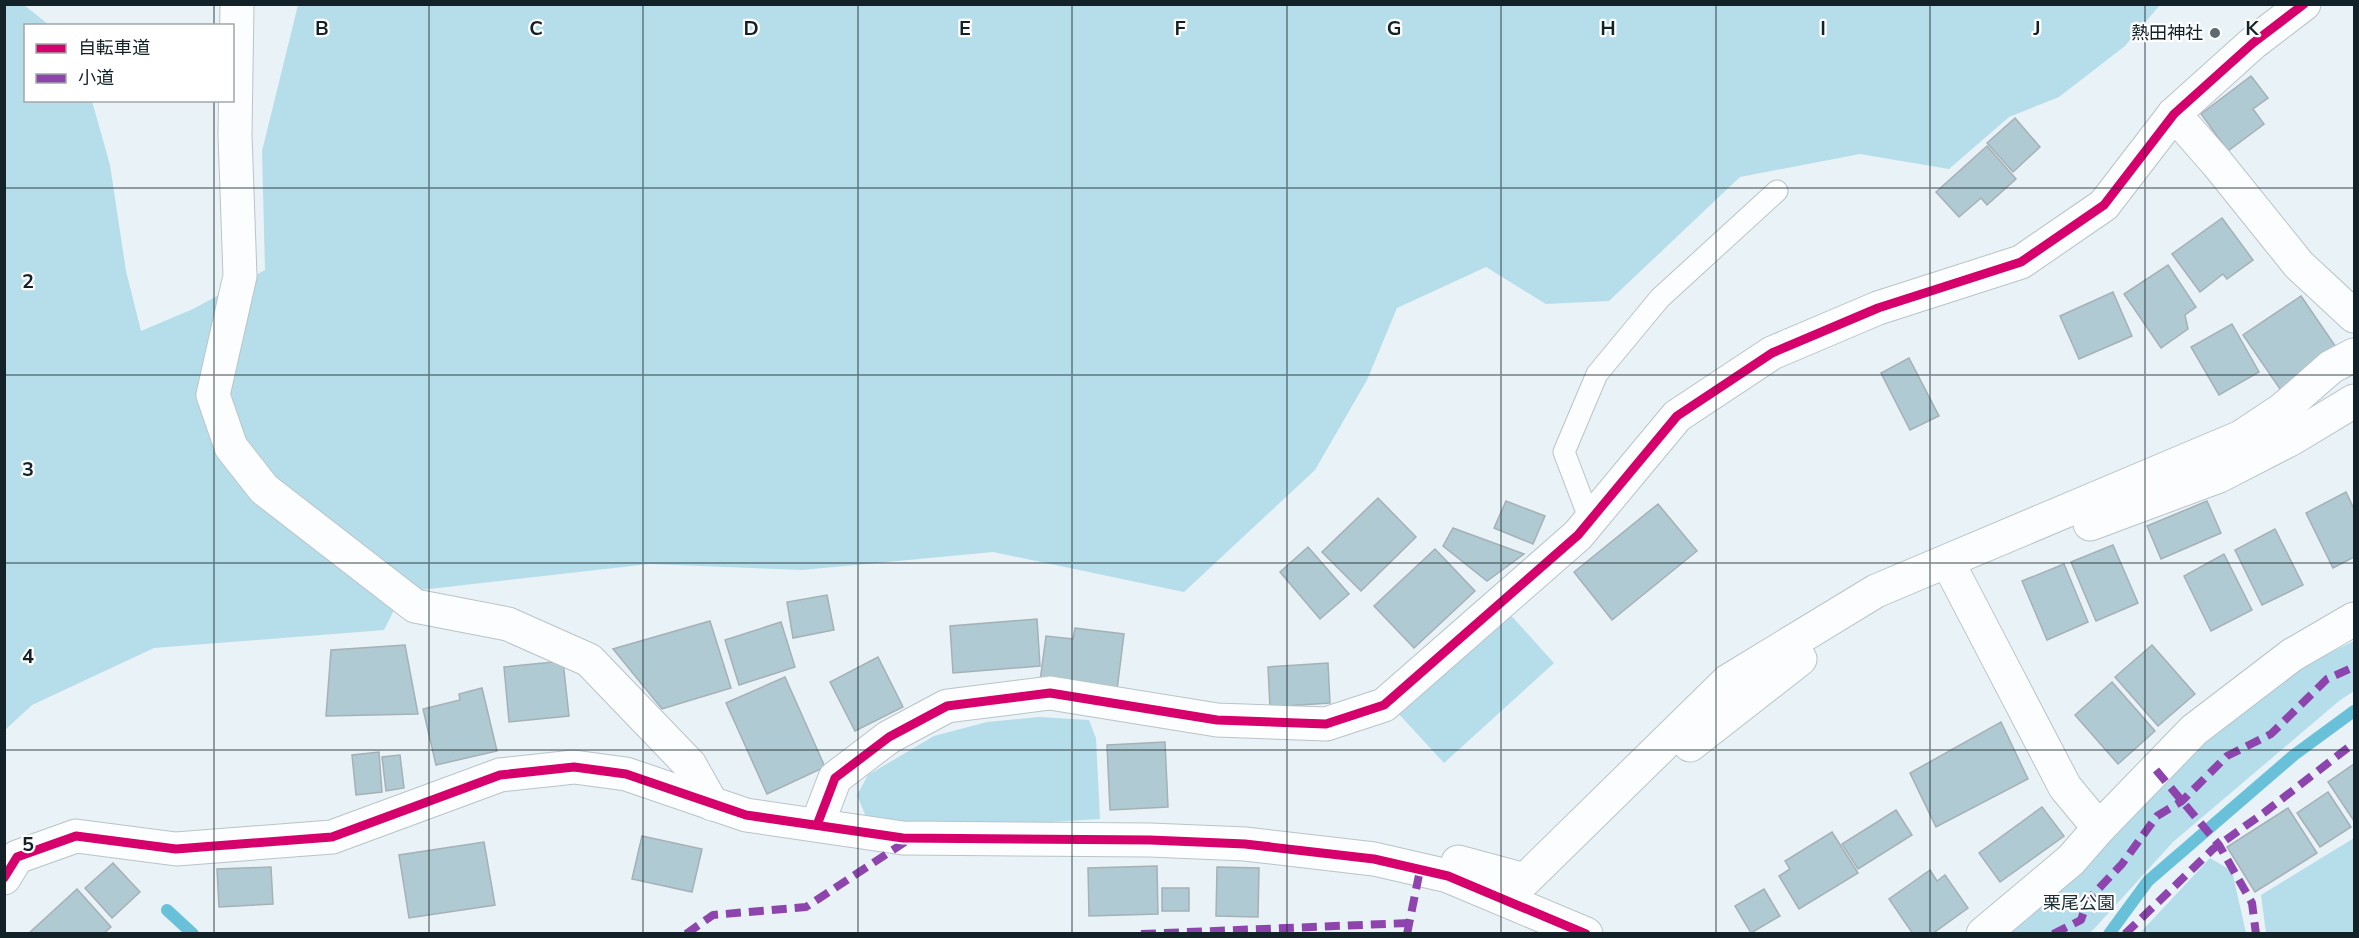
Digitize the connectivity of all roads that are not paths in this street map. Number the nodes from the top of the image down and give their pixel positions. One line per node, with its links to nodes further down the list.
1 (237, 4): 11 (street)
2 (2304, 4): 3 (street)
3 (2174, 114): 5 (street); 8 (street)
4 (1777, 191): 8 (lane)
5 (2355, 316)
6 (2355, 355): 14 (street)
7 (2355, 401): 9 (street)
8 (1590, 520): 12 (street)
9 (1954, 574): 13 (street); 16 (street)
10 (2355, 619): 13 (street)
11 (712, 804): 12 (street); 15 (street)
12 (817, 825): 14 (street)
13 (2099, 828): 18 (street)
14 (1431, 873): 16 (street)
15 (4, 878)
16 (1534, 912): 17 (street)
17 (1586, 933)
18 (1983, 933)

